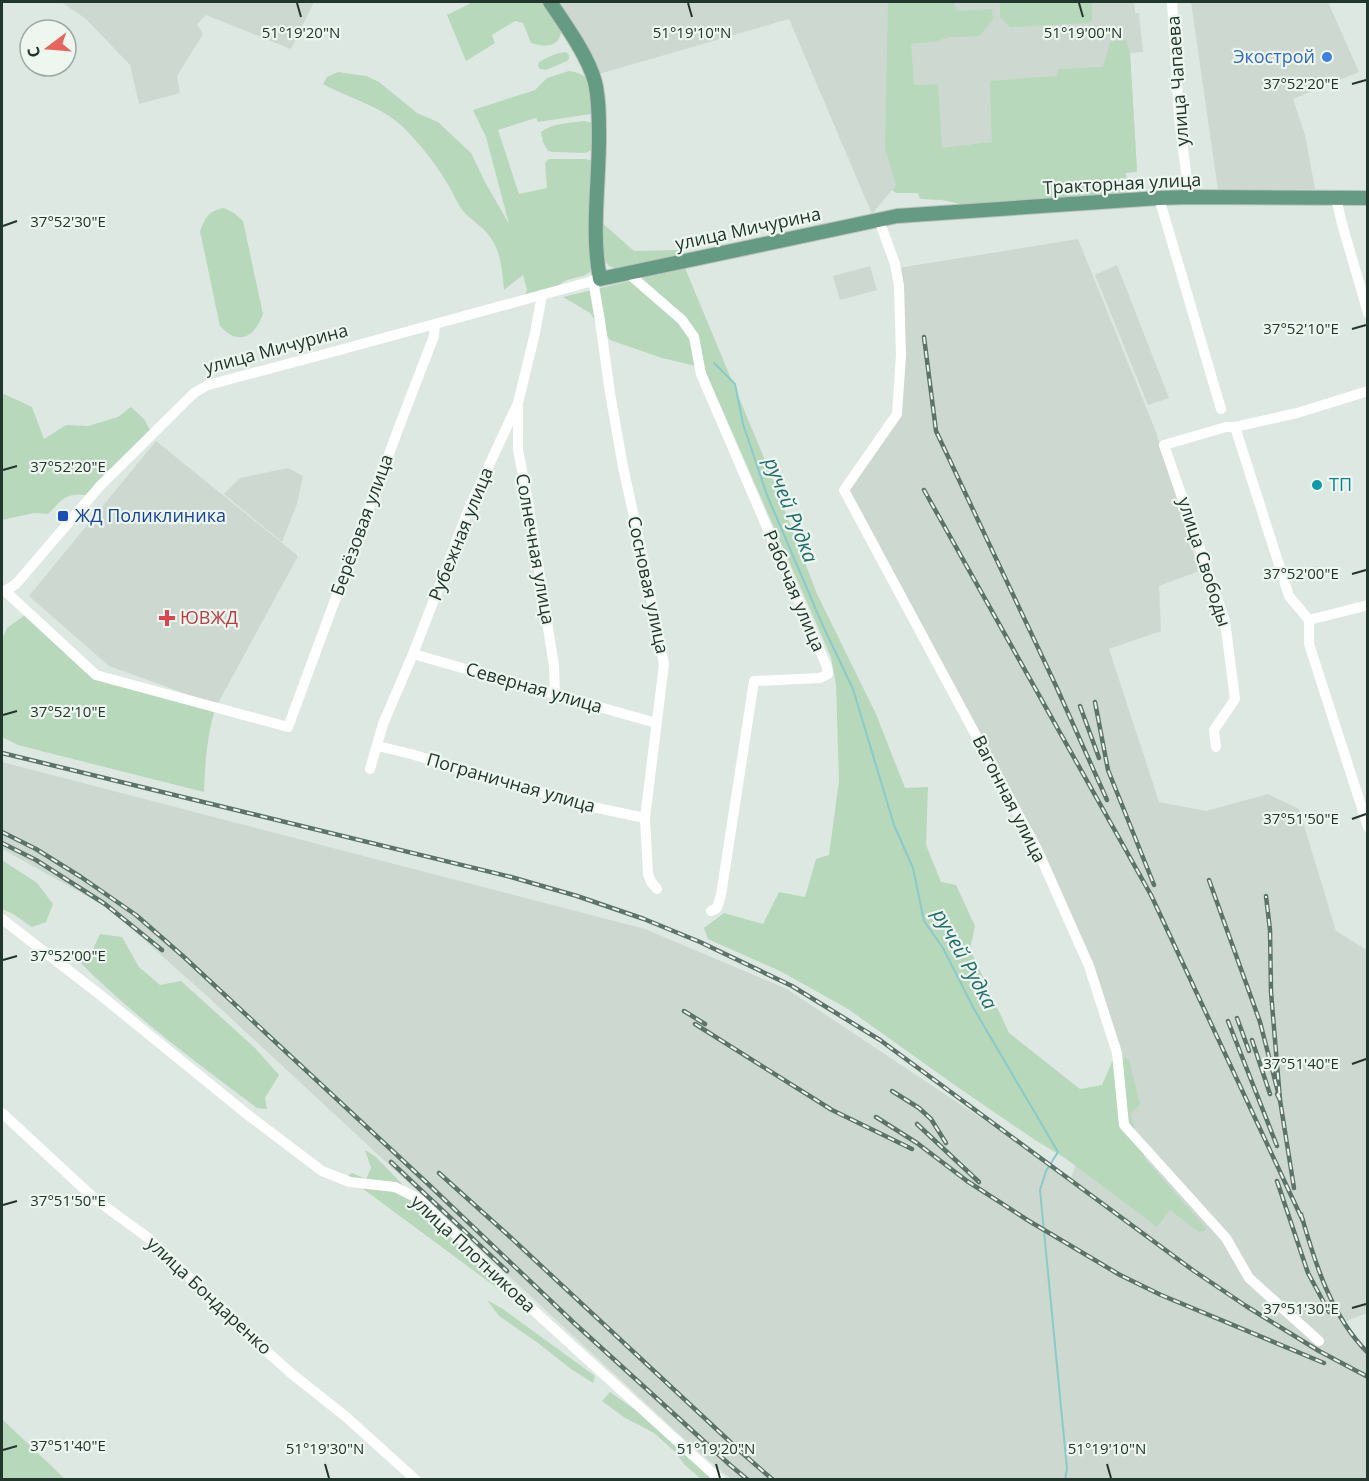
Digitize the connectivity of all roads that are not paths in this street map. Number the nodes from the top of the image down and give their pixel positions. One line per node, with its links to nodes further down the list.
1 (550, 2): 9 (main road)
2 (1172, 2): 3 (street, улица Чапаева)
3 (1189, 196): 4 (main road, Тракторная улица); 5 (main road, Тракторная улица)
4 (1159, 198): 7 (main road, Тракторная улица); 15 (street)
5 (1336, 198): 6 (main road, Тракторная улица); 11 (street)
6 (1368, 198)
7 (879, 219): 8 (main road, улица Мичурина); 32 (street, Вагонная улица)
8 (629, 274): 9 (main road, улица Мичурина); 29 (street, Рабочая улица)
9 (597, 280): 10 (street, улица Мичурина); 21 (street, Сосновая улица)
10 (542, 295): 12 (street, улица Мичурина); 14 (street, Рубежная улица)
11 (1368, 313)
12 (435, 324): 22 (street, Берёзовая улица); 22 (street, улица Мичурина)
13 (1368, 391): 16 (street)
14 (518, 403): 19 (street, Рубежная улица); 20 (street, Солнечная улица)
15 (1221, 409)
16 (1235, 427): 18 (street); 24 (street, улица Свободы)
17 (1368, 605): 18 (street)
18 (1309, 620): 27 (street)
19 (413, 654): 20 (street, Северная улица); 23 (street, Рубежная улица)
20 (555, 695): 21 (street, Северная улица)
21 (656, 723): 26 (street, Сосновая улица)
22 (288, 727)
23 (378, 746): 25 (street, Рубежная улица); 26 (street, Пограничная улица)
24 (1216, 747)
25 (370, 770)
26 (645, 818): 28 (street, Сосновая улица)
27 (1368, 826)
28 (657, 889)
29 (711, 911)
30 (2, 919): 34 (street, улица Плотникова)
31 (2, 1113): 33 (street, улица Бондаренко)
32 (1319, 1341)
33 (416, 1479)
34 (720, 1479)

